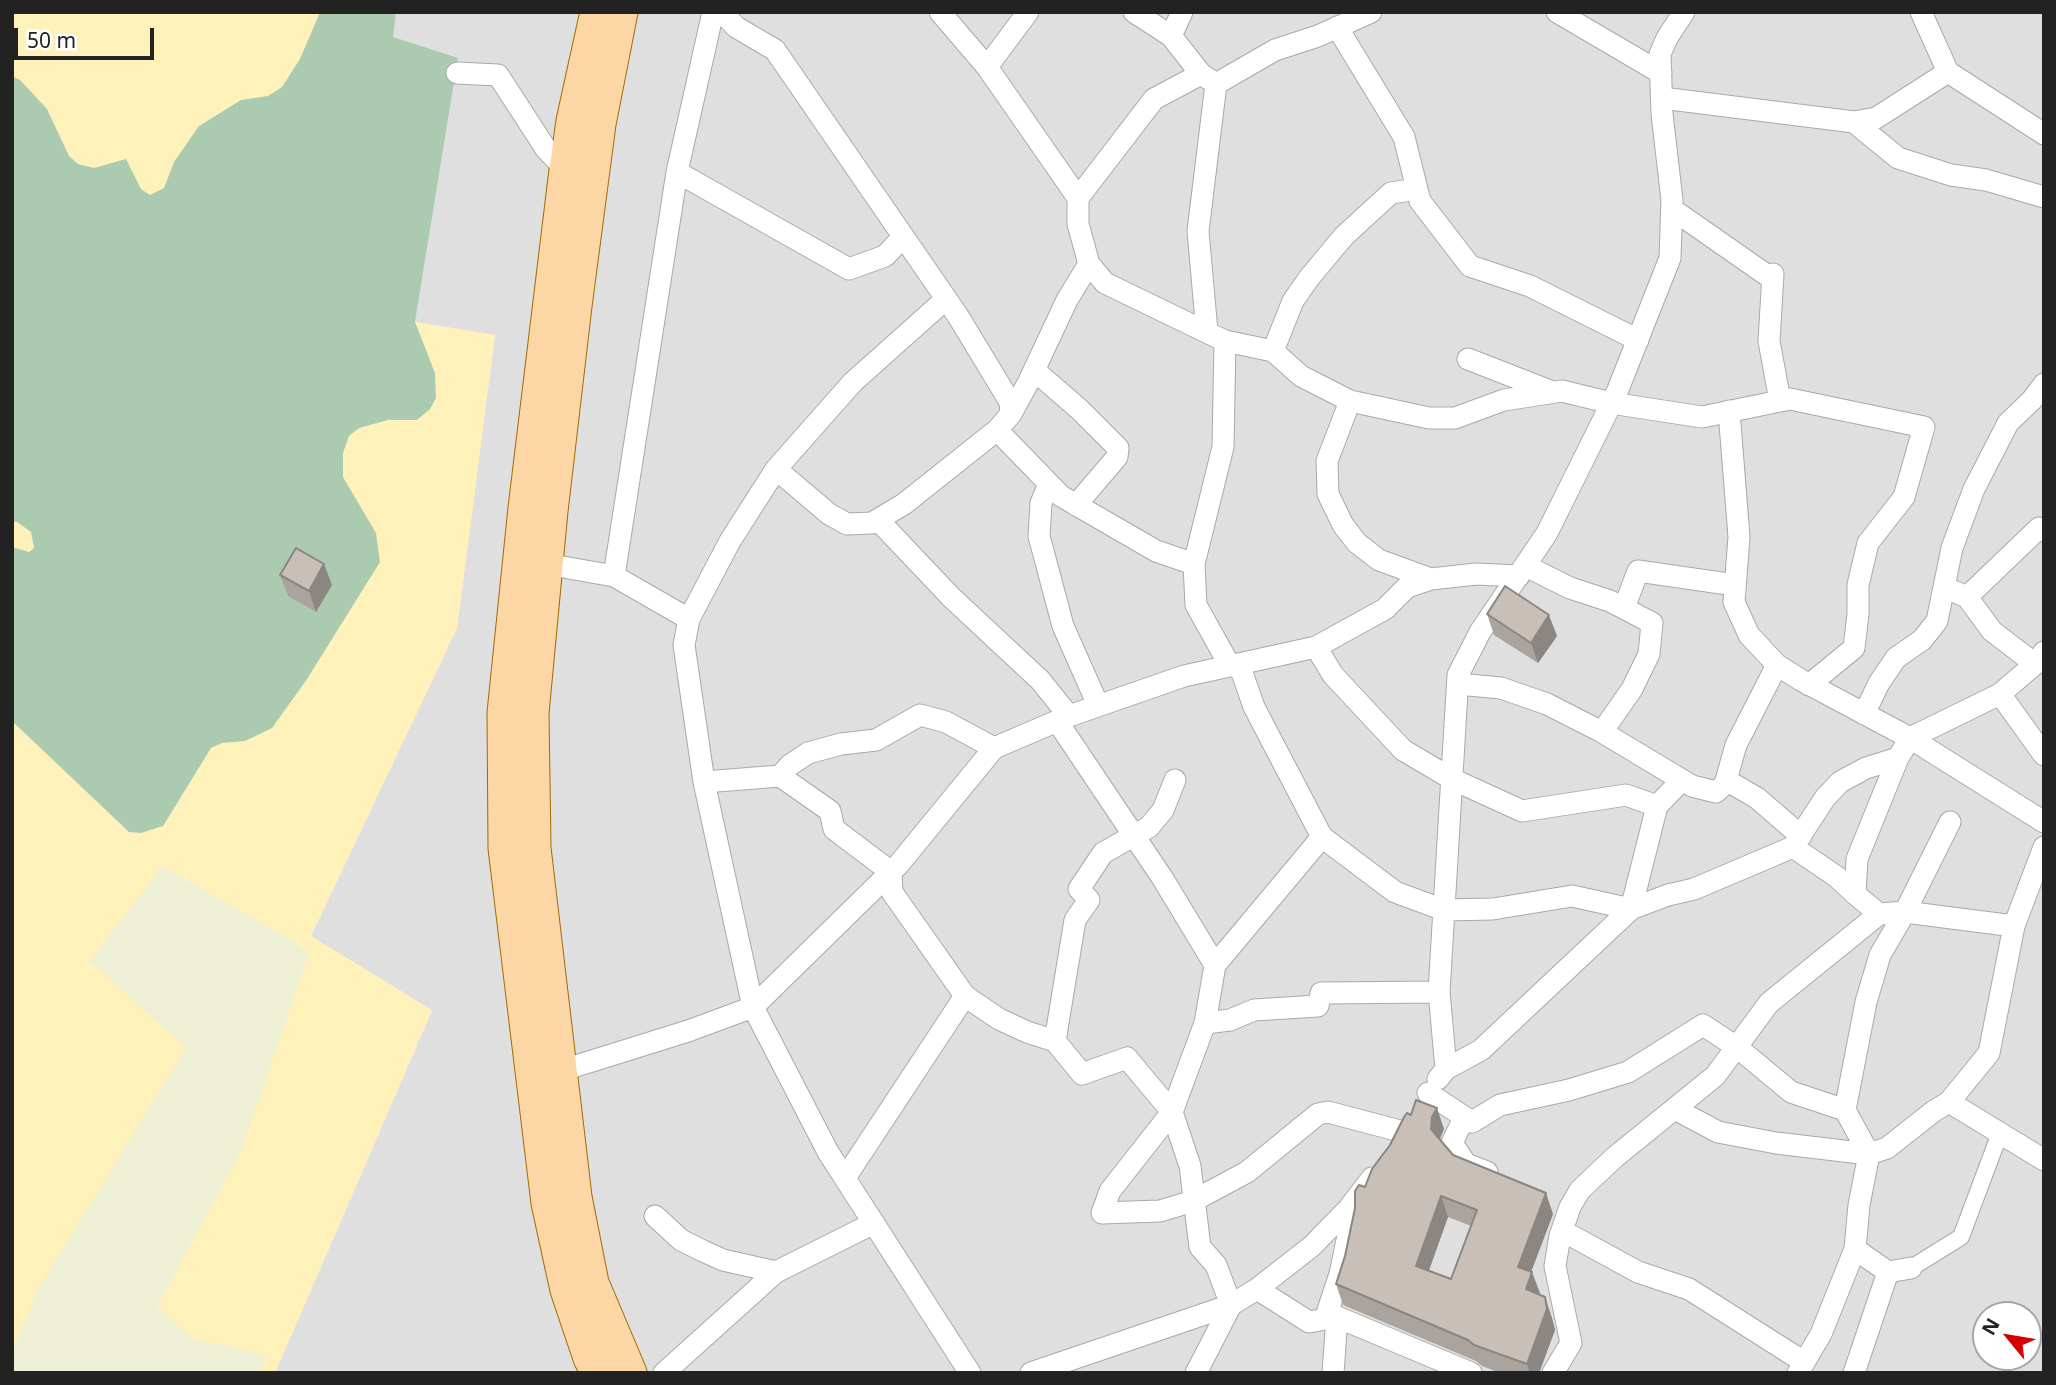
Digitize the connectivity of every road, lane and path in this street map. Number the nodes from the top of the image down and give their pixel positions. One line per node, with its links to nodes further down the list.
1 (597, 12): 23 (main road)
2 (621, 12): 49 (main road)
3 (713, 12): 24 (street)
4 (722, 12): 29 (street)
5 (940, 12): 15 (street)
6 (1028, 12): 15 (street)
7 (1134, 12): 14 (street)
8 (1182, 12): 14 (street)
9 (1371, 12): 13 (street)
10 (1557, 12): 18 (street)
11 (1684, 12): 18 (street)
12 (1921, 12): 17 (street)
13 (1337, 27): 19 (street); 25 (street)
14 (1171, 36): 19 (street)
15 (987, 66): 27 (street)
16 (457, 72): 23 (street)
17 (1948, 72): 21 (street); 22 (street)
18 (1661, 73): 20 (street)
19 (1208, 79): 27 (street); 32 (street)
20 (1662, 98): 21 (street); 28 (street)
21 (1854, 122): 26 (street)
22 (2044, 134)
23 (566, 170): 129 (main road)
24 (677, 172): 29 (street); 52 (street)
25 (1417, 189): 33 (street); 34 (street)
26 (2044, 197)
27 (1078, 198): 30 (street)
28 (1672, 209): 33 (street); 40 (street)
29 (903, 237): 31 (street)
30 (1089, 264): 32 (street); 36 (street)
31 (946, 299): 43 (street); 44 (street)
32 (1216, 336): 34 (street); 50 (street)
33 (1638, 340): 41 (street)
34 (1273, 351): 39 (street)
35 (1468, 359): 37 (street)
36 (1034, 370): 43 (street); 46 (street)
37 (1554, 392): 39 (street); 41 (street)
38 (2040, 398): 55 (street)
39 (1350, 401): 53 (street)
40 (1780, 401): 42 (street); 64 (street)
41 (1611, 403): 42 (street); 51 (street)
42 (1729, 411): 54 (street)
43 (1004, 422): 45 (street); 47 (street)
44 (776, 469): 47 (street); 58 (street)
45 (1049, 484): 46 (street); 66 (street)
46 (1076, 505): 50 (street)
47 (878, 520): 68 (street)
48 (2044, 531): 56 (street)
49 (546, 564): 52 (street); 103 (main road)
50 (1194, 564): 61 (street)
51 (1523, 571): 53 (street); 57 (street); 63 (street)
52 (614, 576): 58 (street)
53 (1431, 579): 59 (street)
54 (1735, 585): 57 (street); 62 (street)
55 (1944, 587): 56 (street); 67 (street)
56 (1967, 597): 60 (street)
57 (1624, 608): 69 (street)
58 (688, 619): 79 (street)
59 (1316, 647): 61 (street); 75 (street)
60 (2039, 658): 65 (street)
61 (1234, 665): 66 (street); 84 (street)
62 (1777, 665): 64 (street); 78 (street)
63 (1458, 684): 69 (street); 75 (street)
64 (1809, 685): 67 (street)
65 (2000, 694): 70 (street); 72 (street)
66 (1098, 705): 68 (street)
67 (1864, 714): 70 (street)
68 (1063, 718): 71 (street); 83 (street)
69 (1602, 732): 77 (street)
70 (1910, 738): 73 (street); 82 (street)
71 (994, 748): 74 (street); 87 (street)
72 (2044, 755)
73 (1898, 758): 85 (street); 89 (street)
74 (780, 776): 79 (street); 87 (street)
75 (1452, 779): 80 (street); 91 (street)
76 (1175, 780): 83 (street)
77 (1682, 780): 78 (street); 80 (street)
78 (1726, 780): 85 (street)
79 (704, 782): 98 (street)
80 (1657, 806): 90 (street)
81 (1950, 822): 92 (street)
82 (2044, 822)
83 (1132, 834): 95 (street); 100 (street)
84 (1322, 837): 91 (street); 95 (street)
85 (1797, 842): 89 (street); 90 (street)
86 (2044, 847): 88 (street)
87 (891, 872): 97 (street); 98 (street)
88 (2035, 893): 94 (street)
89 (1855, 894): 93 (street)
90 (1631, 909): 91 (street); 102 (street)
91 (1444, 911): 96 (street)
92 (1905, 912): 93 (street); 94 (street); 107 (street)
93 (1879, 914): 101 (street)
94 (2014, 926): 105 (street)
95 (1215, 965): 99 (street)
96 (1439, 992): 99 (street); 102 (street)
97 (965, 996): 100 (street); 114 (street)
98 (753, 1007): 103 (street); 114 (street)
99 (1205, 1023): 108 (street)
100 (1055, 1041): 108 (street)
101 (1738, 1048): 106 (street); 107 (street); 109 (street)
102 (1446, 1069): 104 (street)
103 (560, 1071): 130 (main road)
104 (1428, 1093): 109 (street); 111 (street)
105 (1949, 1102): 110 (street); 112 (street)
106 (1675, 1110): 112 (street); 120 (street)
107 (1845, 1110): 112 (street)
108 (1172, 1112): 116 (street); 116 (street)
109 (1464, 1118): 115 (street)
110 (2000, 1133): 113 (street); 122 (street)
111 (1393, 1146): 116 (street); 117 (street)
112 (1869, 1154): 121 (street)
113 (2044, 1160)
114 (845, 1178): 119 (street)
115 (1505, 1180)
116 (1193, 1201): 126 (street)
117 (1349, 1208): 125 (street); 127 (street)
118 (655, 1216): 123 (street)
119 (874, 1223): 123 (street); 132 (street)
120 (1560, 1236): 128 (street); 137 (street)
121 (1855, 1249): 124 (street); 128 (street)
122 (1912, 1268): 124 (street)
123 (776, 1272): 131 (street)
124 (1888, 1272): 138 (street)
125 (1257, 1289): 126 (street); 127 (street)
126 (1231, 1305): 133 (street); 134 (street)
127 (1337, 1317): 135 (street); 136 (street)
128 (1801, 1367)
129 (598, 1373)
130 (630, 1373)
131 (664, 1373)
132 (970, 1373)
133 (1031, 1373)
134 (1196, 1373)
135 (1332, 1373)
136 (1471, 1373)
137 (1553, 1373)
138 (1854, 1373)

